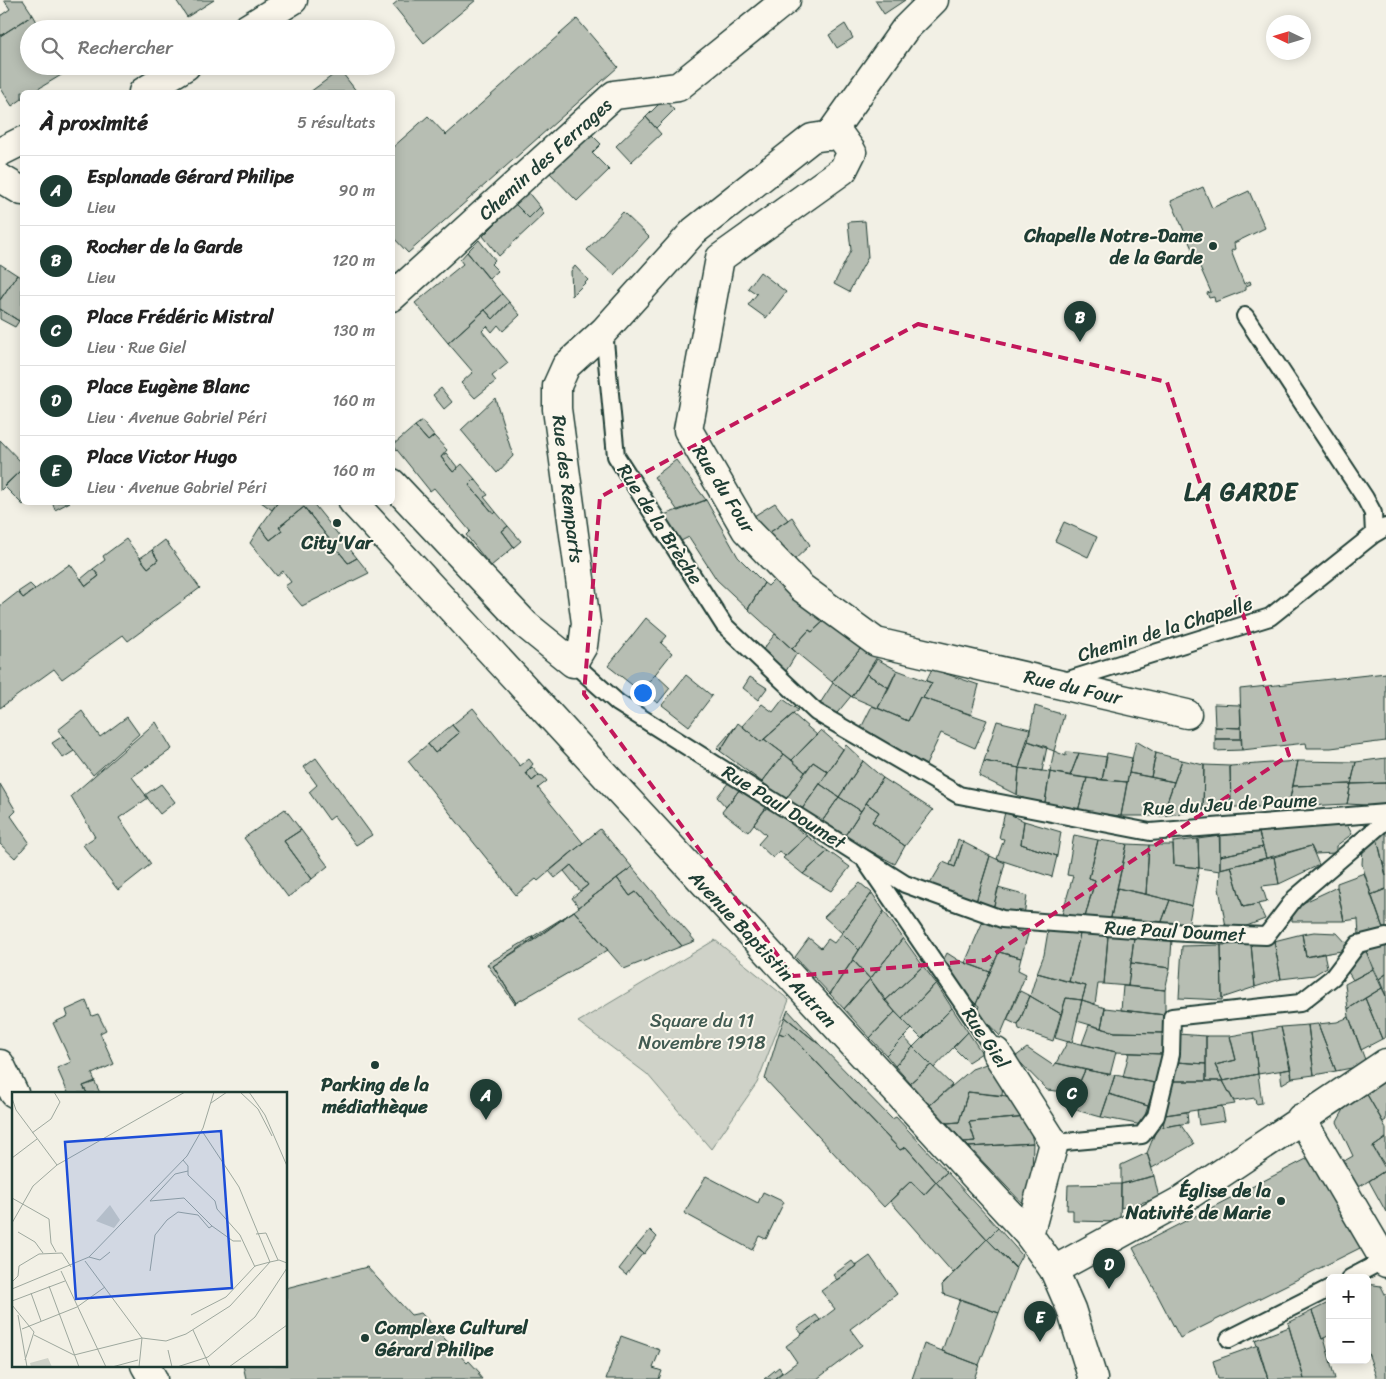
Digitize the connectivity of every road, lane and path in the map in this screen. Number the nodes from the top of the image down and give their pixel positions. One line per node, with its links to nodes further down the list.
1 (293, 0): 4 (street)
2 (786, 0): 12 (street, Chemin des Ferrages)
3 (934, 0): 7 (street)
4 (261, 20)
5 (171, 75): 6 (street)
6 (146, 90)
7 (829, 136): 14 (street); 19 (street, Rue du Four)
8 (20, 142): 9 (street)
9 (0, 152)
10 (0, 178): 11 (street)
11 (20, 190)
12 (395, 294)
13 (1245, 316): 17 (lane, Chemin de la Chapelle)
14 (604, 331): 18 (street, Rue des Remparts); 21 (lane, Rue de la Brèche)
15 (395, 486): 18 (street, Rue Paul Doumet)
16 (355, 505): 32 (street, Avenue Baptistin Autran)
17 (1380, 530): 19 (lane, Chemin de la Chapelle)
18 (573, 663): 24 (lane, Rue Paul Doumet)
19 (1060, 683): 20 (street, Rue du Four)
20 (1187, 714)
21 (959, 794): 22 (lane, Rue du Jeu de Paume)
22 (1386, 813)
23 (1386, 820): 24 (lane, Rue Paul Doumet)
24 (862, 855): 26 (lane, Rue Giel)
25 (1386, 937): 31 (lane)
26 (996, 1052): 31 (street, Rue Giel)
27 (1386, 1063): 30 (street)
28 (0, 1064): 29 (street)
29 (14, 1092)
30 (1300, 1118): 33 (street); 34 (street)
31 (1054, 1143): 32 (street)
32 (1028, 1235): 34 (street, Avenue Baptistin Autran)
33 (1385, 1262): 35 (lane)
34 (1054, 1270): 40 (street, Avenue Baptistin Autran)
35 (1359, 1274)
36 (1326, 1290): 37 (lane)
37 (1229, 1339)
38 (146, 1366): 39 (street)
39 (153, 1379)
40 (1092, 1379)

